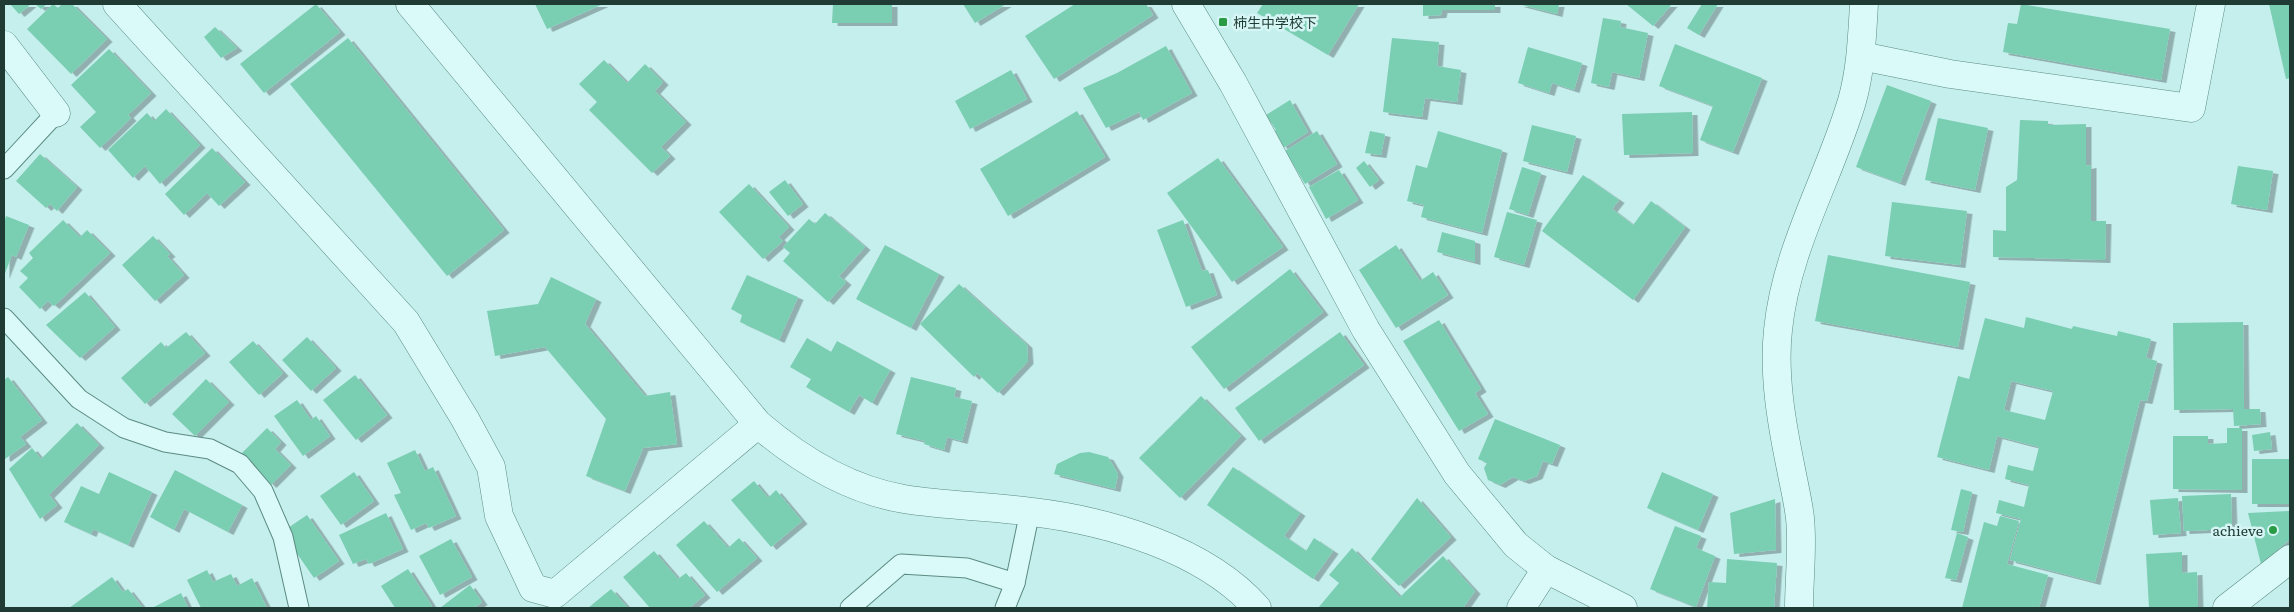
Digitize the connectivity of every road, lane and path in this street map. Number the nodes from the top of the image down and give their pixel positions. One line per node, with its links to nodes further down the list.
1 (117, 4): 11 (street)
2 (410, 4): 11 (street)
3 (1186, 4): 14 (street)
4 (1864, 4): 7 (street)
5 (2211, 4): 7 (street)
6 (4, 45): 8 (street)
7 (1862, 56): 22 (street)
8 (56, 113): 9 (lane)
9 (4, 169)
10 (4, 318): 16 (lane)
11 (758, 424): 12 (street)
12 (1030, 511): 15 (lane); 19 (street)
13 (2290, 559): 23 (street)
14 (1546, 570): 20 (street); 21 (street)
15 (1015, 583): 17 (lane); 18 (lane)
16 (299, 608)
17 (850, 608)
18 (1005, 608)
19 (1257, 608)
20 (1521, 608)
21 (1623, 608)
22 (1799, 608)
23 (2227, 608)

